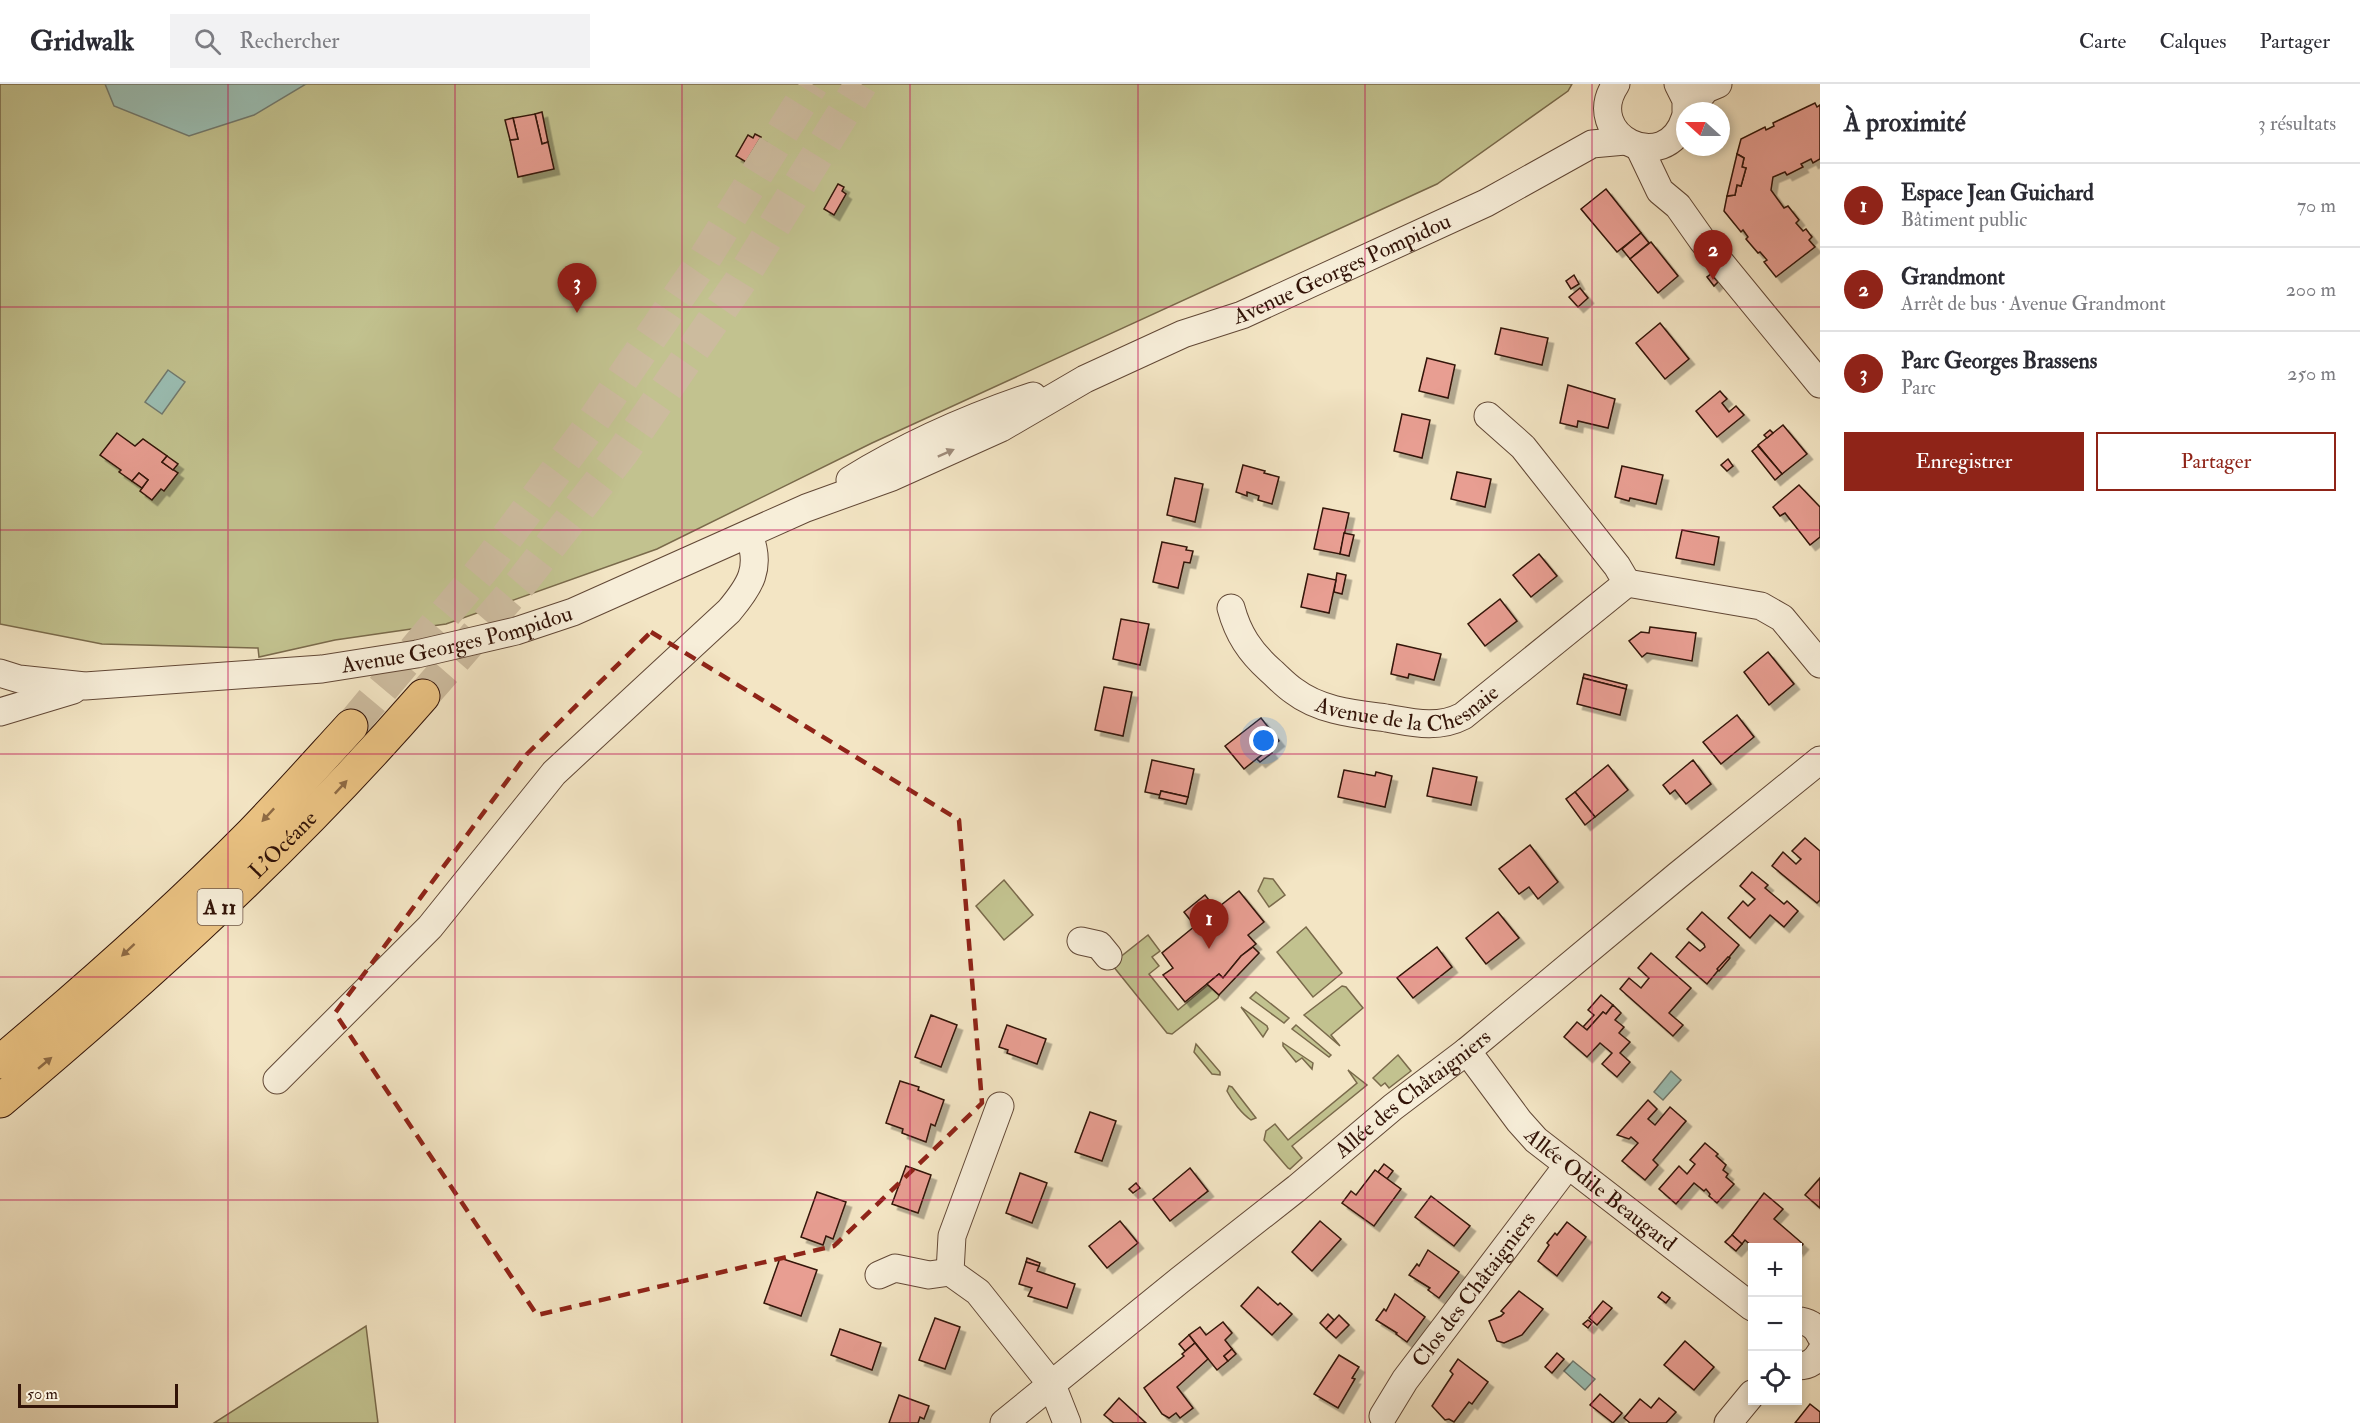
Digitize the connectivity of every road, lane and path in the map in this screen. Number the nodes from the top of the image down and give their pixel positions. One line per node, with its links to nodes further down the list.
1 (1616, 84): 6 (street)
2 (1678, 84): 4 (street)
3 (1702, 86): 5 (street)
4 (1685, 102)
5 (1692, 102)
6 (1608, 114): 9 (street); 10 (street)
7 (1676, 130): 10 (street, Avenue Georges Pompidou)
8 (1676, 137): 11 (street)
9 (1592, 144): 10 (street, Avenue Georges Pompidou); 14 (street, Avenue Georges Pompidou)
10 (1632, 144): 11 (street)
11 (1678, 206): 12 (street)
12 (1820, 384)
13 (1488, 416): 15 (street)
14 (749, 535): 19 (street, Avenue Georges Pompidou); 28 (street)
15 (1627, 584): 16 (street, Avenue de la Chesnaie); 17 (street)
16 (1231, 608)
17 (1820, 664)
18 (0, 673): 19 (street, Avenue Georges Pompidou)
19 (86, 686): 21 (street, Avenue Georges Pompidou)
20 (423, 696): 29 (highway, L’Océane / A 11, one-way to 20)
21 (0, 712)
22 (351, 726): 27 (highway, L’Océane / A 11, one-way to 27)
23 (1820, 760): 26 (street, Allée des Châtaigniers)
24 (1081, 941): 25 (street)
25 (1108, 956)
26 (1467, 1051): 31 (street, Allée Odile Beaugard); 35 (street, Allée des Châtaigniers)
27 (0, 1062)
28 (277, 1080)
29 (0, 1101)
30 (1000, 1106): 32 (street)
31 (1568, 1165): 34 (street, Allée Odile Beaugard); 37 (street, Clos des Châtaigniers)
32 (950, 1272): 33 (street); 35 (street)
33 (879, 1275)
34 (1748, 1304)
35 (1052, 1385): 38 (street, Allée des Châtaigniers); 39 (street)
36 (1748, 1399): 40 (street)
37 (1383, 1416)
38 (1004, 1423)
39 (1067, 1423)
40 (1728, 1423)

